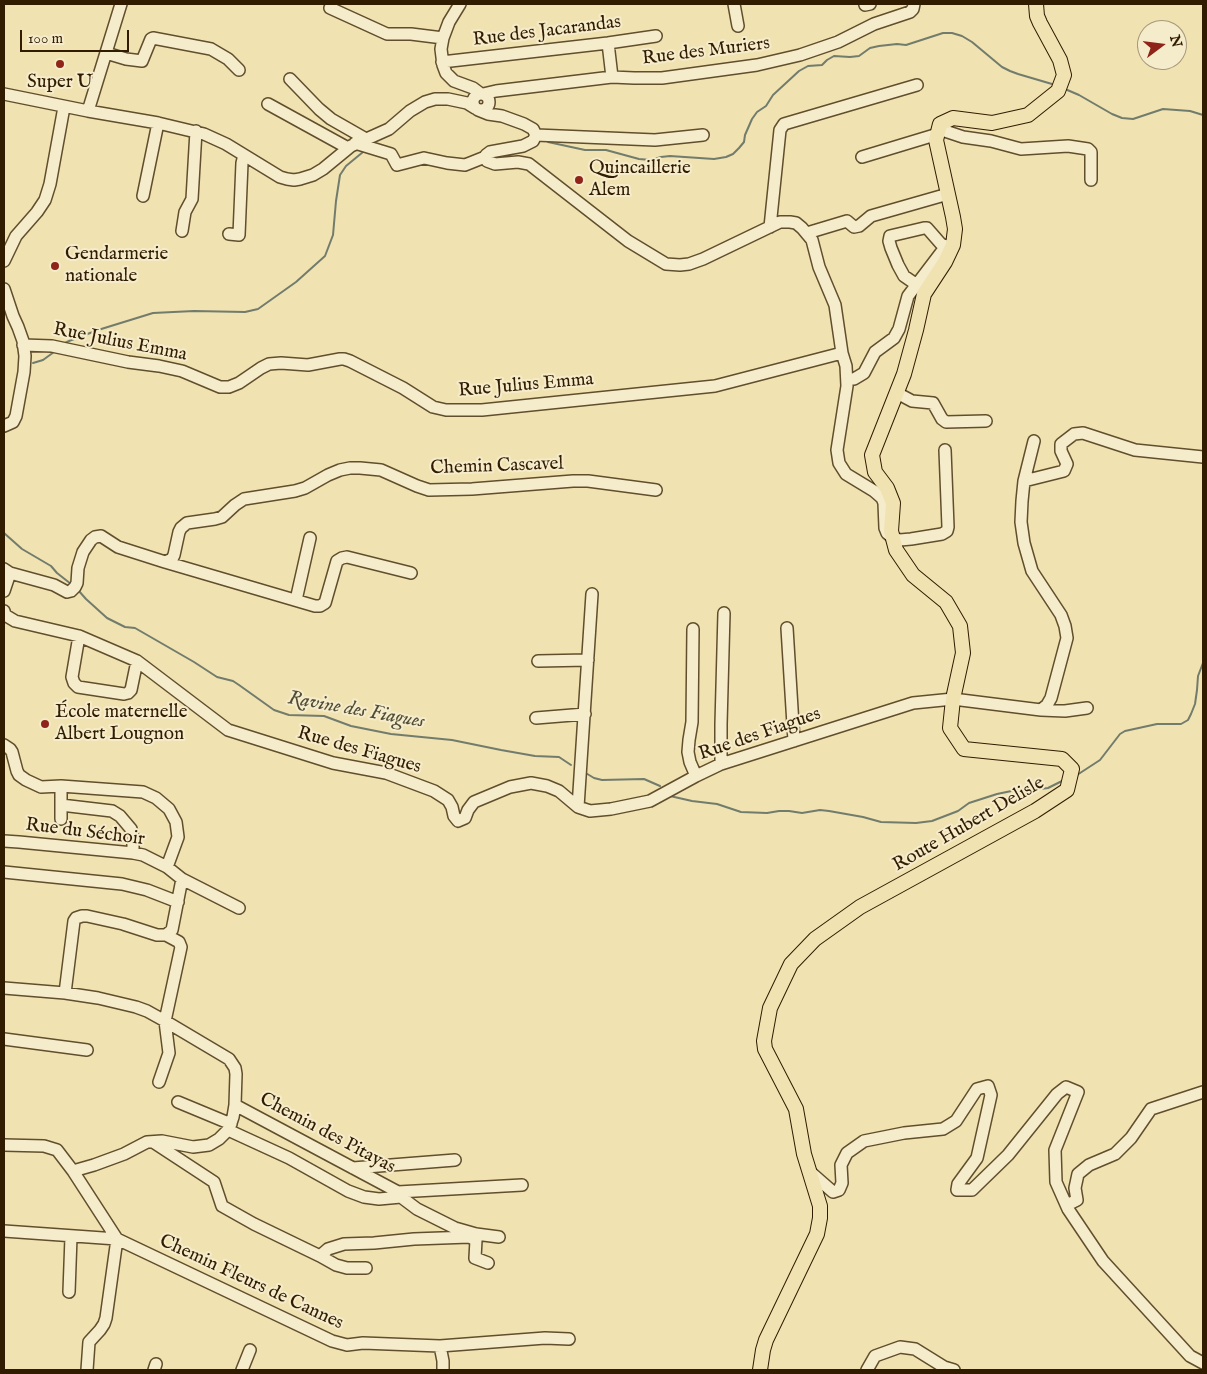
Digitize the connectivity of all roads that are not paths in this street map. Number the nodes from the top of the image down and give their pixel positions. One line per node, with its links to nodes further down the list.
1 (121, 4): 11 (street)
2 (460, 4): 9 (street)
3 (734, 4): 7 (street)
4 (914, 4): 14 (street, Rue des Muriers)
5 (1036, 4): 24 (main road)
6 (330, 8): 9 (street)
7 (738, 26)
8 (656, 36): 10 (street, Rue des Jacarandas)
9 (443, 38): 12 (street)
10 (608, 44): 12 (street, Rue des Jacarandas); 14 (street)
11 (106, 53): 13 (street); 21 (street)
12 (442, 62): 18 (street)
13 (239, 70)
14 (612, 77): 18 (street, Rue des Muriers)
15 (290, 79): 27 (street)
16 (917, 85): 34 (street)
17 (4, 94): 20 (street)
18 (479, 99): 25 (street); 27 (street)
19 (268, 104): 27 (street)
20 (64, 107): 21 (street); 39 (street)
21 (88, 111): 22 (street)
22 (158, 123): 23 (street); 33 (street)
23 (196, 131): 28 (street); 35 (street)
24 (938, 132): 29 (street); 31 (street); 32 (main road, Route Hubert Delisle)
25 (536, 135): 26 (street); 30 (street)
26 (703, 135)
27 (356, 143): 28 (street); 30 (street)
28 (244, 155): 37 (street)
29 (862, 156)
30 (486, 157): 34 (street)
31 (1091, 180)
32 (948, 194): 36 (street); 38 (main road, Route Hubert Delisle)
33 (143, 196)
34 (770, 227): 36 (street)
35 (182, 231)
36 (807, 233): 44 (street)
37 (229, 234)
38 (949, 246): 40 (street); 40 (street); 46 (main road, Route Hubert Delisle)
39 (4, 261)
40 (917, 285): 45 (street)
41 (4, 289): 42 (street)
42 (8, 314): 43 (street)
43 (23, 345): 44 (street, Rue Julius Emma); 48 (street)
44 (842, 353): 45 (street)
45 (847, 378): 55 (street)
46 (897, 393): 47 (street); 55 (main road, Route Hubert Delisle)
47 (986, 421)
48 (4, 426)
49 (1034, 441): 52 (street)
50 (945, 450): 55 (street)
51 (1203, 457): 52 (street)
52 (1024, 481): 72 (street)
53 (656, 490): 56 (street, Chemin Cascavel)
54 (310, 538): 61 (street)
55 (893, 538): 70 (main road, Route Hubert Delisle)
56 (165, 562): 57 (street); 61 (street)
57 (7, 571): 59 (street)
58 (411, 574): 61 (street)
59 (4, 591)
60 (592, 594): 67 (street)
61 (296, 600)
62 (4, 611): 66 (street, Rue des Fiagues)
63 (724, 613): 77 (street)
64 (787, 628): 75 (street)
65 (693, 629): 78 (street)
66 (79, 636): 68 (street, Rue des Fiagues); 68 (street)
67 (588, 660): 69 (street); 73 (street)
68 (137, 661): 82 (street, Rue des Fiagues)
69 (538, 661)
70 (953, 699): 72 (street, Rue des Fiagues); 75 (street, Rue des Fiagues); 108 (main road, Route Hubert Delisle)
71 (1087, 708): 72 (street, Rue des Fiagues)
72 (1041, 710)
73 (585, 714): 74 (street); 82 (street)
74 (536, 718)
75 (794, 740): 77 (street, Rue des Fiagues)
76 (4, 745): 79 (street)
77 (721, 764): 78 (street, Rue des Fiagues)
78 (696, 776): 82 (street, Rue des Fiagues)
79 (61, 786): 80 (street); 81 (street)
80 (113, 789): 83 (street); 87 (street)
81 (61, 805): 83 (street); 84 (street)
82 (578, 807)
83 (112, 811): 86 (street)
84 (61, 819)
85 (4, 841): 86 (street, Rue du Séchoir)
86 (133, 853): 87 (street, Rue du Séchoir)
87 (167, 867): 89 (street, Rue du Séchoir)
88 (4, 872): 90 (street)
89 (182, 879): 90 (street); 91 (street, Rue du Séchoir)
90 (178, 902): 92 (street)
91 (239, 908)
92 (166, 935): 94 (street); 95 (street)
93 (4, 988): 94 (street)
94 (65, 993): 95 (street)
95 (165, 1021): 98 (street); 101 (street)
96 (4, 1039): 97 (street)
97 (87, 1050)
98 (159, 1082)
99 (1203, 1092): 111 (street)
100 (178, 1102): 102 (street)
101 (236, 1105): 102 (street); 106 (street, Chemin des Pitayas)
102 (229, 1127): 103 (street); 110 (street)
103 (151, 1141): 107 (street); 116 (street)
104 (4, 1145): 107 (street)
105 (454, 1160): 106 (street)
106 (353, 1168): 110 (street, Chemin des Pitayas)
107 (73, 1171): 115 (street)
108 (809, 1171): 111 (street); 127 (main road, Route Hubert Delisle)
109 (522, 1185): 110 (street, Chemin des Pitayas)
110 (400, 1195): 114 (street)
111 (1067, 1206): 123 (street)
112 (4, 1231): 113 (street)
113 (71, 1237): 115 (street); 119 (street)
114 (499, 1237)
115 (117, 1239): 121 (street, Chemin Fleurs de Cannes); 124 (street)
116 (320, 1256): 117 (street); 118 (street)
117 (488, 1263)
118 (366, 1268)
119 (69, 1292)
120 (569, 1339): 121 (street, Chemin Fleurs de Cannes)
121 (440, 1346): 126 (street)
122 (250, 1350): 125 (street)
123 (1203, 1363)
124 (87, 1370)
125 (236, 1370)
126 (442, 1370)
127 (760, 1370)
128 (867, 1370): 129 (street)
129 (954, 1370)

